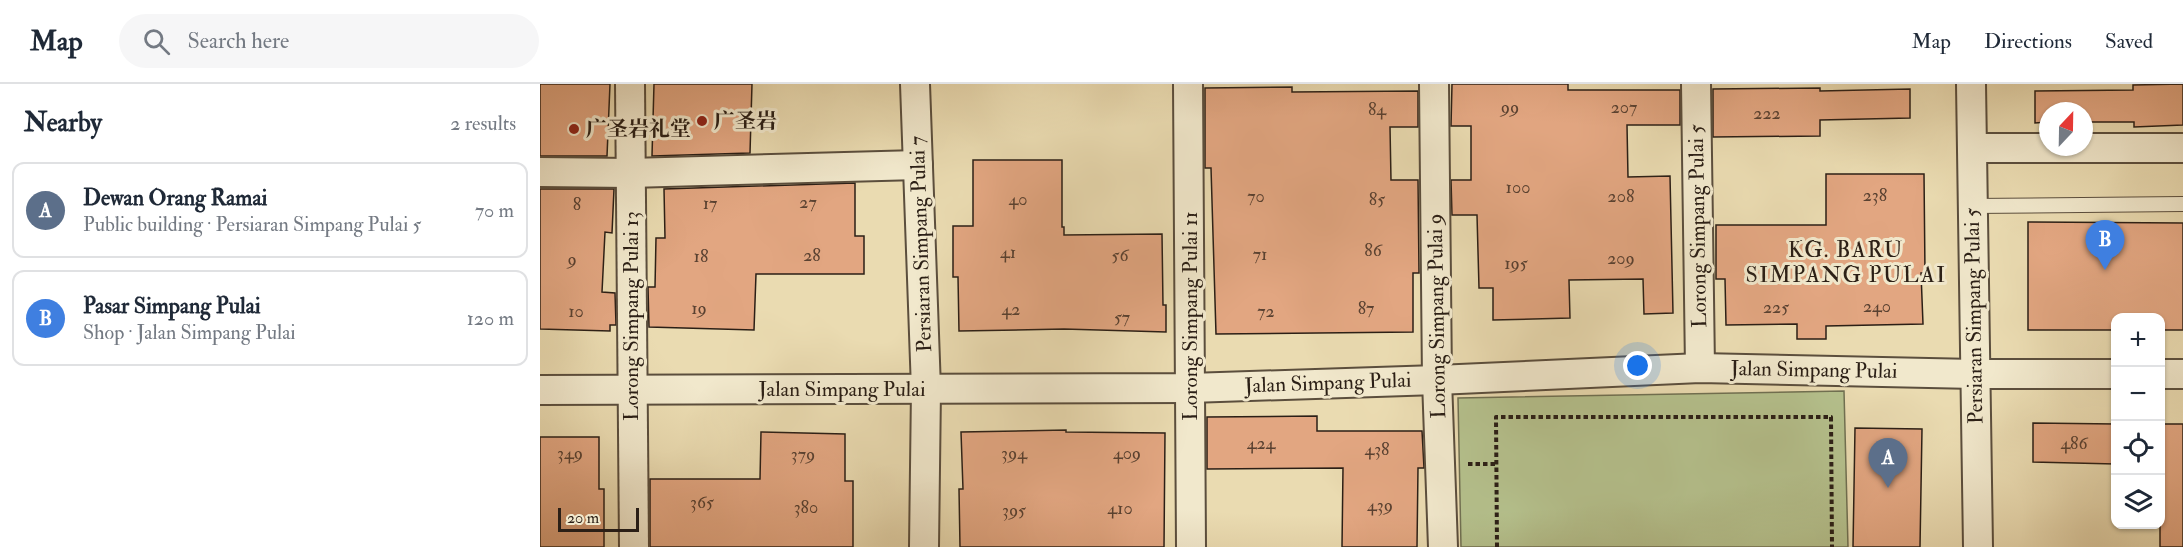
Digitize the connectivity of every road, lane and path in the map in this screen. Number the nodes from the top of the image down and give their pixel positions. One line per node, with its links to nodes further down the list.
1 (630, 84): 11 (street, Lorong Simpang Pulai 13)
2 (915, 84): 9 (street, Persiaran Simpang Pulai 7)
3 (1188, 84): 20 (street, Lorong Simpang Pulai 11)
4 (1434, 84): 19 (street, Lorong Simpang Pulai 9)
5 (1696, 84): 14 (street, Lorong Simpang Pulai 5)
6 (1971, 84): 7 (street, Persiaran Simpang Pulai 5)
7 (1972, 148): 8 (street); 13 (street, Persiaran Simpang Pulai 5)
8 (2183, 148)
9 (918, 165): 11 (street); 21 (street, Persiaran Simpang Pulai 7)
10 (540, 172): 11 (street)
11 (630, 173): 23 (street, Lorong Simpang Pulai 13)
12 (2183, 204): 13 (lane)
13 (1972, 206): 15 (street, Persiaran Simpang Pulai 5)
14 (1700, 368): 15 (street, Jalan Simpang Pulai); 19 (street, Jalan Simpang Pulai)
15 (1975, 374): 16 (street, Jalan Simpang Pulai); 30 (street, Persiaran Simpang Pulai 5)
16 (2111, 374)
17 (2165, 374): 18 (street)
18 (2183, 374)
19 (1437, 380): 20 (street, Jalan Simpang Pulai); 27 (street, Lorong Simpang Pulai 9)
20 (1190, 388): 21 (street, Jalan Simpang Pulai); 26 (street, Lorong Simpang Pulai 11)
21 (926, 389): 23 (street, Jalan Simpang Pulai); 25 (street, Persiaran Simpang Pulai 7)
22 (540, 390): 23 (street, Jalan Simpang Pulai)
23 (631, 390): 24 (street, Lorong Simpang Pulai 13)
24 (634, 547)
25 (924, 547)
26 (1191, 547)
27 (1443, 547)
28 (1497, 547): 29 (path)
29 (1832, 547)
30 (1978, 547)

